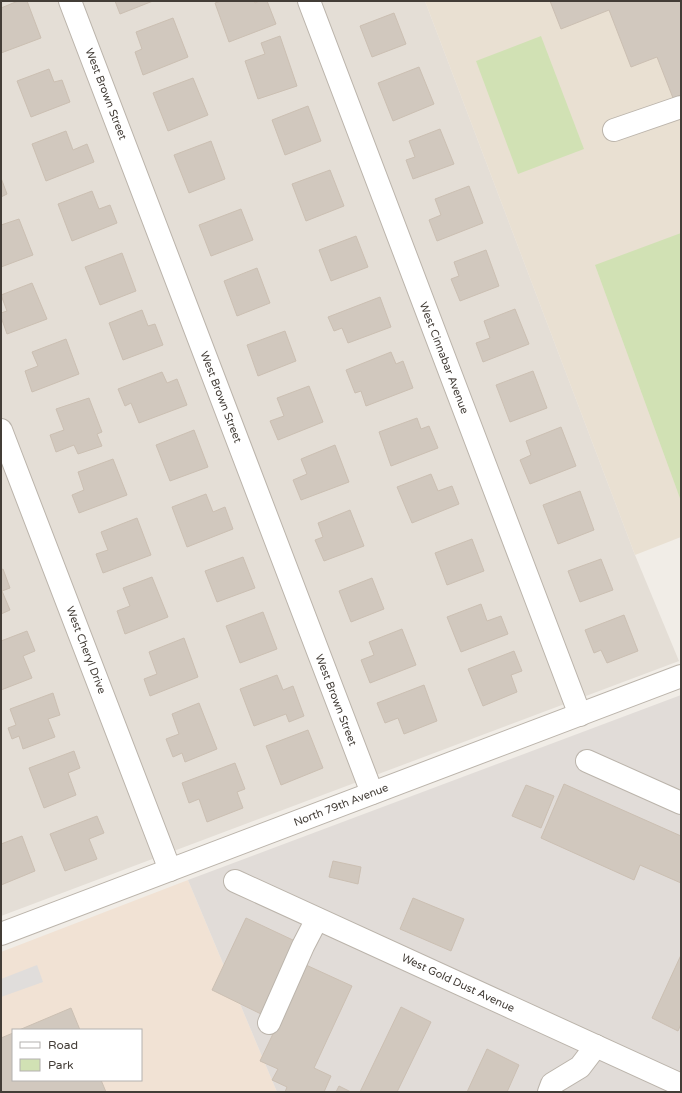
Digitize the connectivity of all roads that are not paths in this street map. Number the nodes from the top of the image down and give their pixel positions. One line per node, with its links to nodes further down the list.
1 (70, 1): 9 (street, West Brown Street)
2 (309, 1): 7 (street, West Cinnabar Avenue)
3 (681, 107): 4 (street)
4 (614, 130)
5 (1, 430): 11 (street, West Cheryl Drive)
6 (681, 676): 7 (street, North 79th Avenue)
7 (580, 715): 9 (street, North 79th Avenue)
8 (587, 761): 10 (street)
9 (372, 793): 11 (street, North 79th Avenue)
10 (681, 803)
11 (170, 870): 14 (street, North 79th Avenue)
12 (235, 881): 13 (street, West Gold Dust Avenue)
13 (317, 918): 15 (street); 16 (street, West Gold Dust Avenue)
14 (1, 934)
15 (269, 1023)
16 (596, 1046): 17 (street, West Gold Dust Avenue); 18 (street)
17 (681, 1085)
18 (549, 1092)

